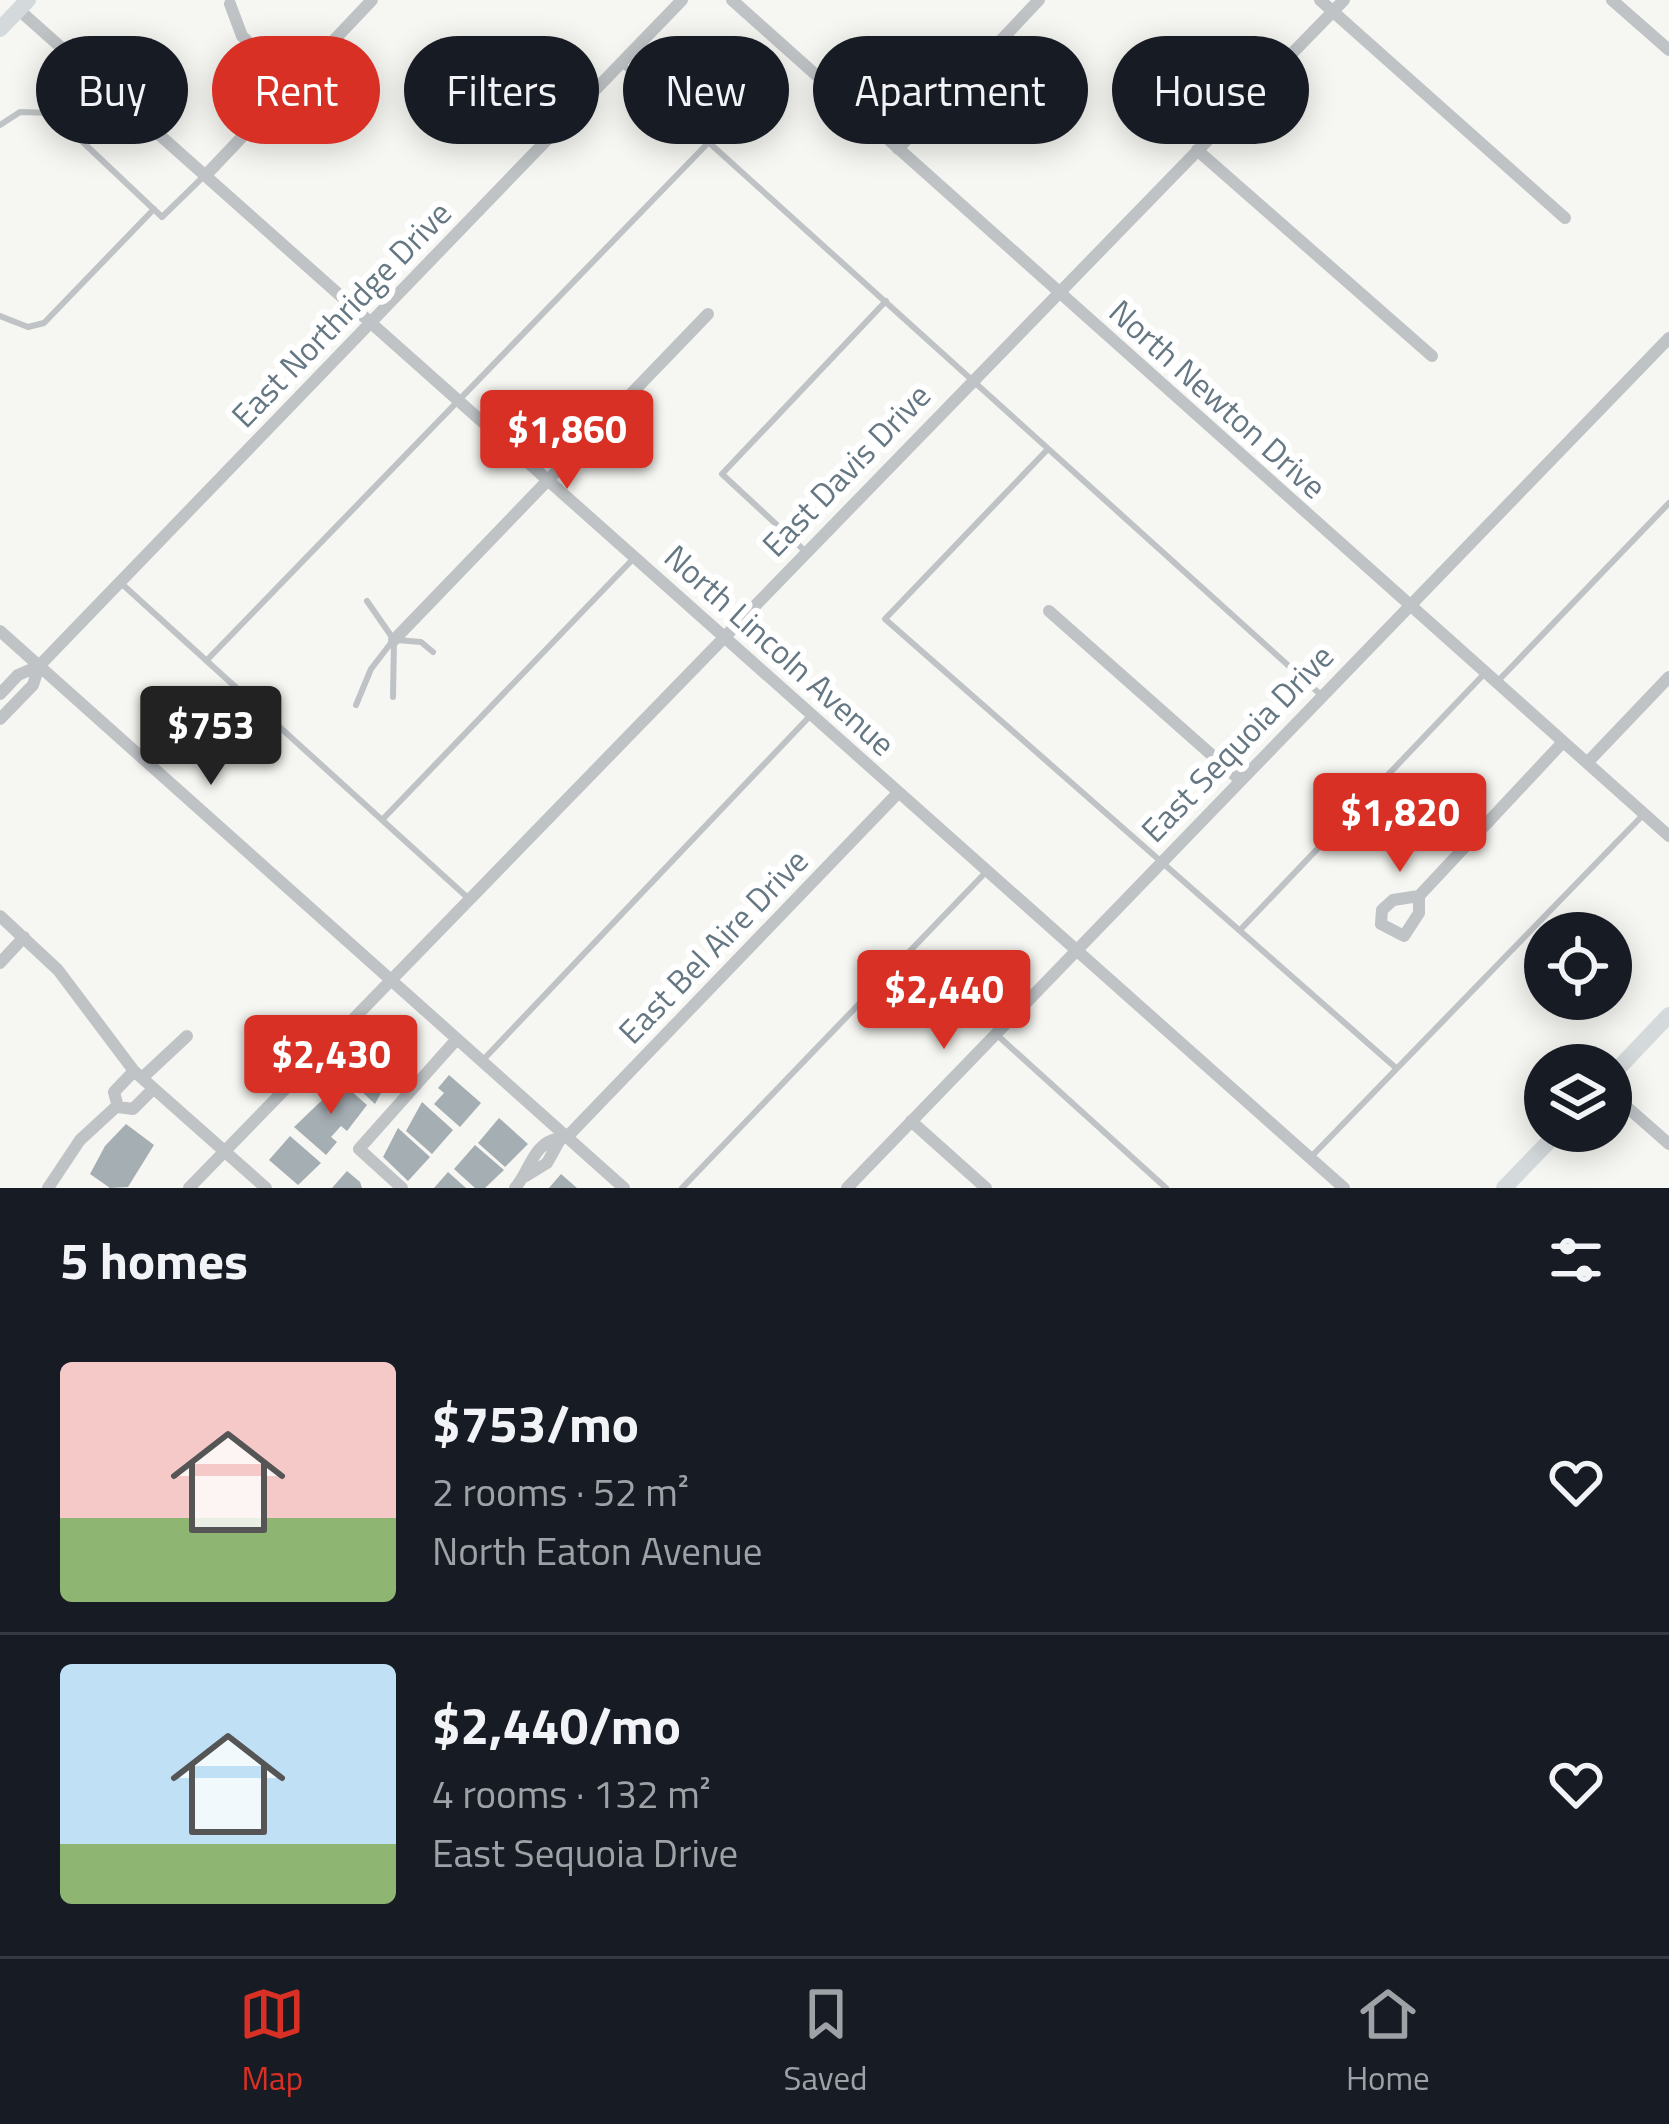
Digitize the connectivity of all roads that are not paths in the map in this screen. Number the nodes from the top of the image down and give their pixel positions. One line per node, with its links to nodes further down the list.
1 (372, 0): 13 (street)
2 (682, 0): 15 (street, East Northridge Drive)
3 (732, 0): 21 (street, North Newton Drive)
4 (1040, 0): 21 (street)
5 (1320, 0): 10 (street)
6 (1344, 0): 10 (street, East Davis Drive)
7 (1612, 0): 14 (street)
8 (230, 4): 12 (street)
9 (23, 5): 11 (street); 23 (street, North Lincoln Avenue)
10 (1333, 12): 22 (street, East Davis Drive); 25 (street)
11 (0, 29)
12 (242, 36)
13 (337, 36)
14 (1669, 50)
15 (620, 62): 16 (lane); 30 (street, East Northridge Drive)
16 (623, 65)
17 (0, 125): 24 (lane)
18 (235, 144): 23 (street)
19 (707, 144): 34 (lane)
20 (711, 144): 27 (lane)
21 (898, 148): 26 (street, North Newton Drive)
22 (1197, 150): 26 (street, East Davis Drive); 32 (street)
23 (205, 176): 24 (lane); 30 (street, North Lincoln Avenue)
24 (154, 209): 29 (lane)
25 (1565, 218)
26 (1057, 291): 33 (street, East Davis Drive); 42 (street, North Newton Drive)
27 (886, 301): 33 (lane); 38 (lane)
28 (708, 314): 36 (street)
29 (0, 316)
30 (370, 322): 34 (street, North Lincoln Avenue); 40 (street, East Northridge Drive)
31 (1669, 338): 42 (street, East Sequoia Drive)
32 (1432, 356)
33 (970, 380): 35 (lane); 38 (street, East Davis Drive)
34 (458, 400): 36 (street, North Lincoln Avenue); 48 (lane)
35 (1046, 451): 54 (lane); 66 (lane)
36 (546, 478): 39 (street, North Lincoln Avenue); 46 (street)
37 (1669, 503): 52 (lane)
38 (805, 551): 45 (street, East Davis Drive)
39 (635, 557): 45 (street, North Lincoln Avenue); 64 (lane)
40 (120, 581): 48 (lane); 49 (street, East Northridge Drive)
41 (367, 602): 46 (lane)
42 (1408, 605): 50 (street, North Newton Drive); 54 (street, East Sequoia Drive)
43 (1049, 611): 61 (street)
44 (0, 631): 49 (street)
45 (723, 635): 57 (street, North Lincoln Avenue); 69 (street, East Davis Drive)
46 (394, 640): 47 (lane); 55 (lane); 56 (lane)
47 (433, 652)
48 (207, 661): 64 (lane)
49 (39, 666): 53 (street, East Northridge Drive); 58 (street, East Northridge Drive); 75 (street)
50 (1485, 673): 52 (street, North Newton Drive); 71 (lane)
51 (1669, 677): 60 (street)
52 (1496, 683): 59 (street, North Newton Drive)
53 (0, 694)
54 (1321, 695): 61 (street, East Sequoia Drive)
55 (393, 697)
56 (356, 705)
57 (812, 714): 62 (street, North Lincoln Avenue); 81 (lane)
58 (0, 719)
59 (1563, 742): 60 (street, North Newton Drive); 68 (street)
60 (1587, 763): 63 (street, North Newton Drive)
61 (1240, 780): 66 (street, East Sequoia Drive)
62 (898, 793): 67 (street, North Lincoln Avenue); 88 (street, East Bel Aire Drive)
63 (1644, 814): 65 (street, North Newton Drive); 82 (lane)
64 (382, 820): 69 (lane)
65 (1669, 835)
66 (1159, 864): 71 (lane); 73 (street, East Sequoia Drive)
67 (987, 870): 73 (street, North Lincoln Avenue); 99 (lane)
68 (1419, 896)
69 (470, 899): 75 (street, East Davis Drive)
70 (0, 916): 72 (street)
71 (1241, 929): 82 (lane)
72 (24, 937): 74 (street); 83 (street)
73 (1076, 950): 77 (street, East Sequoia Drive); 92 (street, North Lincoln Avenue)
74 (0, 963)
75 (389, 980): 79 (street); 90 (street, East Davis Drive)
76 (1669, 1016): 80 (street)
77 (995, 1034): 87 (street, East Sequoia Drive); 102 (lane)
78 (187, 1036): 83 (street)
79 (456, 1040): 81 (street); 96 (street)
80 (1632, 1054)
81 (482, 1061): 88 (street)
82 (1396, 1069): 92 (lane)
83 (138, 1075): 84 (street); 85 (street)
84 (154, 1089): 85 (street); 90 (street)
85 (117, 1106): 93 (street)
86 (1632, 1111): 89 (street)
87 (911, 1121): 100 (street, East Sequoia Drive); 101 (street)
88 (563, 1137): 97 (street, East Bel Aire Drive); 98 (street)
89 (1669, 1144)
90 (224, 1151): 94 (street, East Davis Drive); 95 (street)
91 (1538, 1152): 104 (street)
92 (1310, 1158): 103 (street, North Lincoln Avenue)
93 (48, 1188)
94 (189, 1188)
95 (265, 1188)
96 (402, 1188)
97 (515, 1188)
98 (624, 1188)
99 (682, 1188)
100 (847, 1188)
101 (986, 1188)
102 (1166, 1188)
103 (1344, 1188)
104 (1504, 1188)

